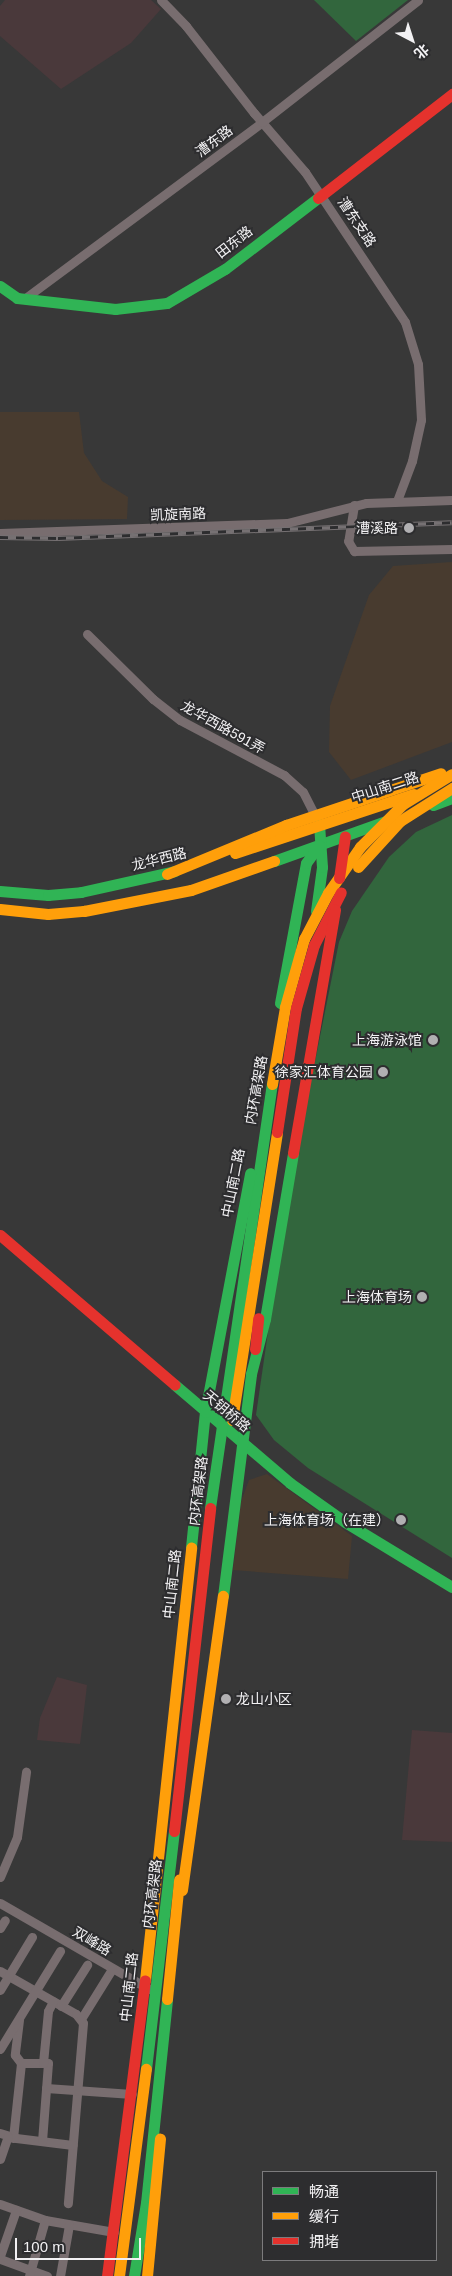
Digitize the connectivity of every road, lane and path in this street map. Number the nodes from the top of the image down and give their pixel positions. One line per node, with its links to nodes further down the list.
1 (161, 0): 4 (street, 漕东支路)
2 (418, 0): 4 (street, 漕东路)
3 (452, 94): 5 (main road, 田东路)
4 (262, 122): 5 (street, 漕东支路); 7 (street, 漕东路)
5 (321, 193): 7 (main road, 田东路); 9 (street, 漕东支路)
6 (0, 286): 7 (main road, 田东路)
7 (24, 299)
8 (452, 500): 9 (street, 凯旋南路)
9 (397, 501): 10 (street, 凯旋南路)
10 (354, 505): 11 (street, 凯旋南路); 12 (street)
11 (0, 533)
12 (452, 549)
13 (87, 634): 19 (street, 龙华西路591弄)
14 (452, 770): 22 (main road)
15 (452, 774): 69 (main road, 内环高架路)
16 (452, 783): 19 (main road, 中山南二路)
17 (452, 788): 25 (main road, 内环高架路)
18 (452, 798): 20 (main road)
19 (319, 824): 21 (main road); 22 (main road, 龙华西路)
20 (345, 836): 21 (main road); 27 (main road)
21 (319, 845): 24 (main road); 27 (main road); 28 (main road, 中山南二路)
22 (167, 874): 23 (main road, 龙华西路)
23 (0, 891)
24 (0, 909)
25 (286, 1072): 27 (main road); 70 (main road, 内环高架路)
26 (0, 1235): 28 (main road, 天钥桥路)
27 (255, 1349): 29 (main road)
28 (205, 1412): 29 (main road, 天钥桥路); 39 (main road, 中山南二路)
29 (244, 1445): 30 (main road, 天钥桥路); 42 (main road)
30 (452, 1588)
31 (26, 1772): 32 (street)
32 (0, 1877)
33 (0, 1903): 37 (street, 双峰路)
34 (32, 1937): 38 (street)
35 (60, 1951): 41 (street)
36 (87, 1965): 43 (street)
37 (112, 1969): 39 (street, 双峰路); 45 (street)
38 (4, 1973): 40 (street); 41 (street)
39 (144, 1988): 42 (street, 双峰路); 53 (main road, 中山南二路)
40 (0, 1990)
41 (34, 1991): 43 (street); 44 (street)
42 (173, 1995): 71 (main road)
43 (57, 2004): 45 (street); 50 (street)
44 (19, 2017): 46 (street); 49 (street)
45 (81, 2019): 52 (street)
46 (4, 2035): 47 (street)
47 (0, 2049)
48 (0, 2054): 49 (street)
49 (18, 2059): 50 (street); 54 (street)
50 (43, 2062): 51 (street)
51 (46, 2088): 52 (street); 55 (street)
52 (77, 2090): 53 (street); 56 (street)
53 (132, 2094): 63 (main road, 中山南二路)
54 (7, 2136): 55 (street); 57 (street)
55 (42, 2142): 56 (street)
56 (73, 2145): 58 (street)
57 (0, 2159)
58 (68, 2203)
59 (0, 2204): 60 (street)
60 (16, 2210): 61 (street); 64 (street)
61 (45, 2220): 62 (street); 65 (street)
62 (70, 2225): 63 (street); 67 (street)
63 (114, 2232): 68 (main road, 中山南二路)
64 (0, 2258): 65 (street)
65 (30, 2273): 66 (street)
66 (47, 2276)
67 (60, 2276)
68 (107, 2276)
69 (119, 2276)
70 (134, 2276)
71 (147, 2276)

